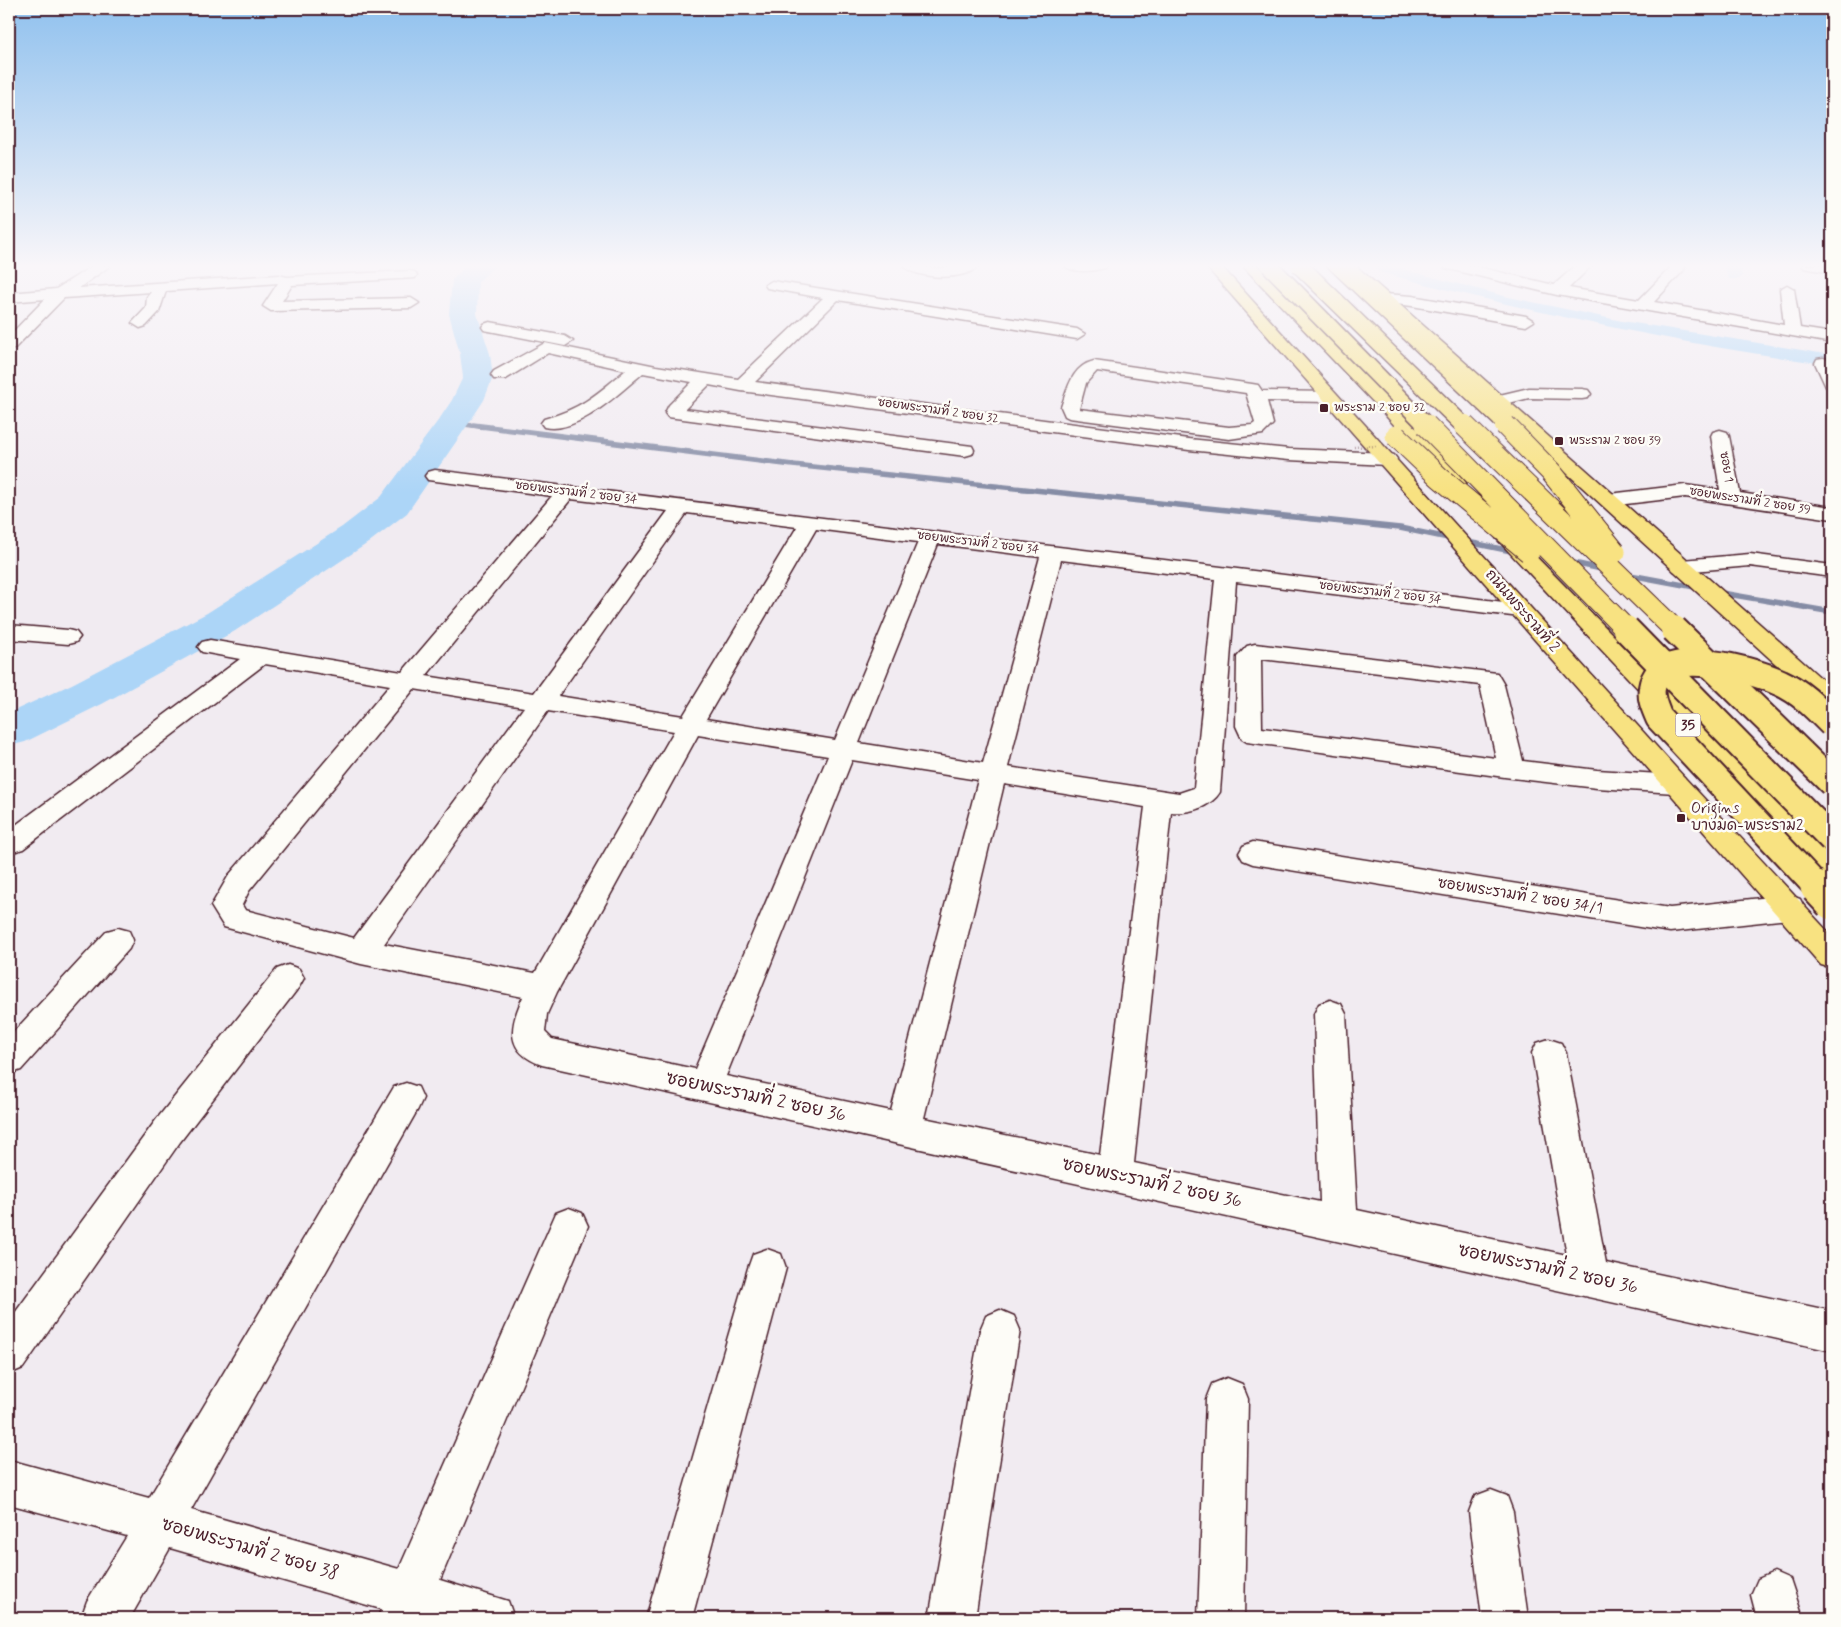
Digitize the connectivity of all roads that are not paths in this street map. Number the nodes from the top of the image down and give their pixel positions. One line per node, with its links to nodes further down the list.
1 (523, 341): 12 (street, ซอยพระรามที่ 2 ซอย 32)
2 (538, 341): 13 (street, ซอยพระรามที่ 2 ซอย 32)
3 (788, 341): 19 (street)
4 (1279, 341): 22 (main road, ถนนพระรามที่ 2)
5 (1308, 341): 45 (main road, bridge)
6 (1323, 341): 62 (main road, 35, bridge)
7 (1344, 341): 45 (main road, bridge)
8 (1377, 341): 43 (main road, bridge)
9 (1385, 341): 54 (main road)
10 (1414, 341): 43 (main road, bridge)
11 (1431, 341): 23 (main road)
12 (545, 348): 13 (street, ซอยพระรามที่ 2 ซอย 32); 16 (street)
13 (571, 348): 14 (street, ซอยพระรามที่ 2 ซอย 32)
14 (644, 362): 17 (street, ซอยพระรามที่ 2 ซอย 32); 24 (street)
15 (1823, 363): 18 (street)
16 (500, 375)
17 (706, 378): 19 (street, ซอยพระรามที่ 2 ซอย 32); 26 (street)
18 (1832, 383)
19 (741, 386): 27 (street, ซอยพระรามที่ 2 ซอย 32)
20 (1582, 394): 23 (street)
21 (1257, 396): 21 (street); 22 (street)
22 (1329, 397): 27 (main road, ถนนพระรามที่ 2)
23 (1497, 401): 31 (main road)
24 (550, 423)
25 (1720, 436): 30 (street, ซอย 1)
26 (965, 450)
27 (1387, 459): 40 (main road, ถนนพระรามที่ 2)
28 (435, 476): 29 (street, ซอยพระรามที่ 2 ซอย 34)
29 (566, 492): 32 (street, ซอยพระรามที่ 2 ซอย 34); 47 (street)
30 (1731, 497): 31 (street, ซอยพระรามที่ 2 ซอย 39); 33 (street, ซอยพระรามที่ 2 ซอย 39)
31 (1609, 500): 37 (main road)
32 (682, 506): 34 (street, ซอยพระรามที่ 2 ซอย 34); 48 (street)
33 (1832, 514)
34 (810, 522): 35 (street, ซอยพระรามที่ 2 ซอย 34); 50 (street)
35 (931, 537): 36 (street, ซอยพระรามที่ 2 ซอย 34); 52 (street)
36 (1052, 552): 39 (street, ซอยพระรามที่ 2 ซอย 34); 55 (street)
37 (1686, 570): 38 (street); 49 (main road)
38 (1832, 571)
39 (1226, 574): 40 (street, ซอยพระรามที่ 2 ซอย 34); 58 (street)
40 (1520, 610): 57 (main road, ถนนพระรามที่ 2)
41 (9, 632): 42 (street)
42 (68, 637)
43 (1689, 644): 56 (main road, bridge)
44 (210, 646): 46 (street)
45 (1645, 648): 59 (main road, bridge)
46 (261, 655): 47 (street); 60 (street)
47 (410, 681): 48 (street); 66 (street)
48 (543, 700): 50 (street); 66 (street)
49 (1832, 701)
50 (691, 724): 52 (street); 69 (street)
51 (1832, 724): 63 (main road, bridge)
52 (843, 748): 55 (street); 73 (street)
53 (1512, 769): 53 (street); 57 (street)
54 (1832, 771)
55 (993, 773): 58 (street); 75 (street)
56 (1832, 783)
57 (1675, 784): 64 (main road, ถนนพระรามที่ 2)
58 (1159, 801): 76 (street)
59 (1832, 839)
60 (12, 842)
61 (1253, 854): 64 (street, ซอยพระรามที่ 2 ซอย 34/1)
62 (1832, 876)
63 (1832, 903)
64 (1789, 906): 67 (main road, ถนนพระรามที่ 2)
65 (118, 940): 72 (street)
66 (361, 952): 69 (street)
67 (1832, 956)
68 (288, 978): 83 (street)
69 (543, 988): 73 (street, ซอยพระรามที่ 2 ซอย 36)
70 (1330, 1014): 77 (street)
71 (1549, 1053): 80 (street)
72 (9, 1060)
73 (705, 1086): 75 (street, ซอยพระรามที่ 2 ซอย 36)
74 (406, 1098): 87 (street)
75 (904, 1129): 76 (street, ซอยพระรามที่ 2 ซอย 36)
76 (1115, 1175): 77 (street, ซอยพระรามที่ 2 ซอย 36)
77 (1339, 1224): 80 (street, ซอยพระรามที่ 2 ซอย 36)
78 (569, 1226): 88 (street)
79 (767, 1268): 91 (street)
80 (1590, 1278): 82 (street, ซอยพระรามที่ 2 ซอย 36)
81 (1000, 1330): 92 (street)
82 (1832, 1331)
83 (9, 1354)
84 (1227, 1399): 93 (street)
85 (9, 1482): 87 (street, ซอยพระรามที่ 2 ซอย 38)
86 (1491, 1512): 94 (street)
87 (160, 1523): 88 (street, ซอยพระรามที่ 2 ซอย 38); 89 (street)
88 (406, 1607): 90 (street, ซอยพระรามที่ 2 ซอย 38)
89 (104, 1618)
90 (491, 1618)
91 (669, 1618)
92 (952, 1618)
93 (1221, 1618)
94 (1505, 1618)

